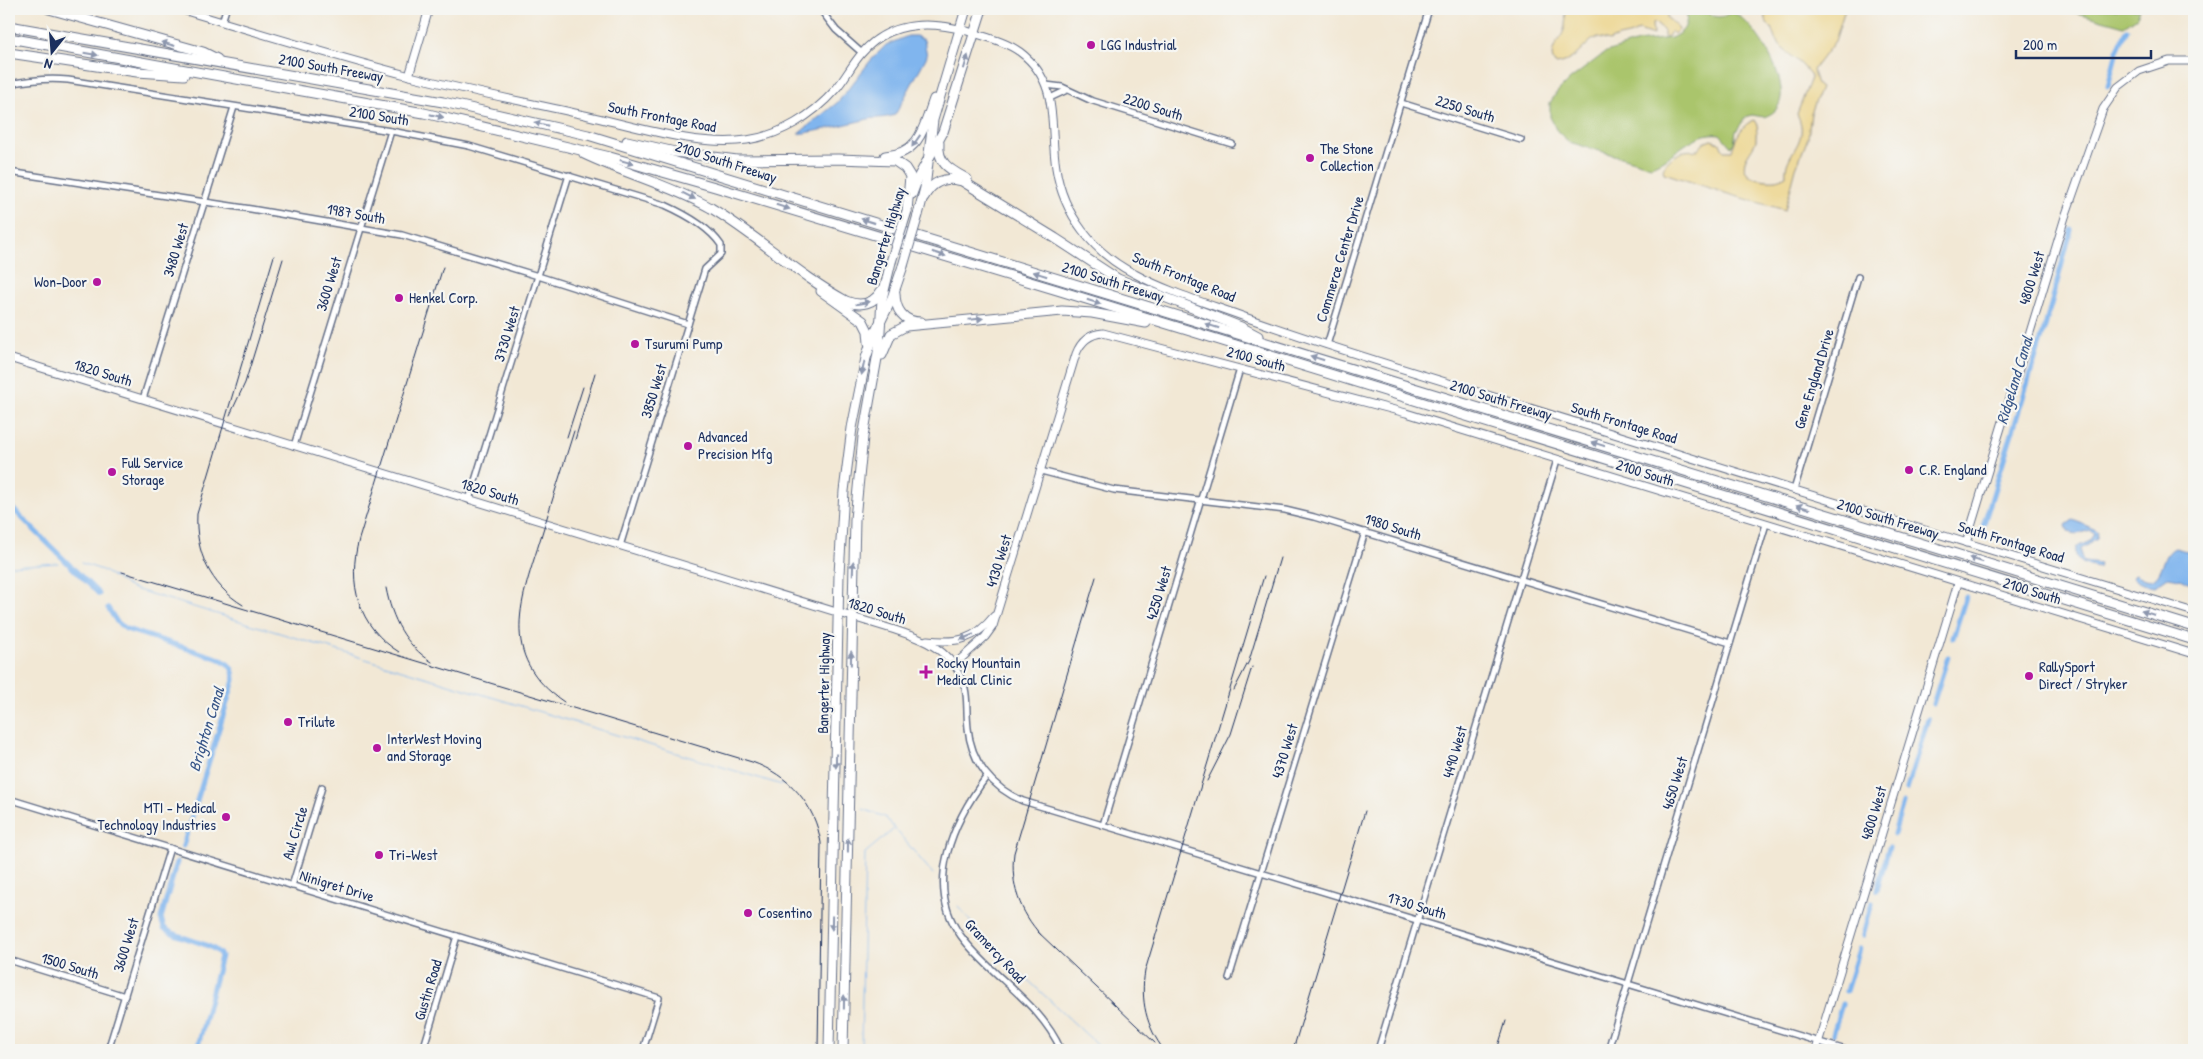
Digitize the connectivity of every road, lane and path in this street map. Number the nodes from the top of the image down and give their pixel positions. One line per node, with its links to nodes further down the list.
1 (49, 9): 20 (highway, one-way to 1)
2 (179, 9): 11 (street, South Frontage Road)
3 (226, 9): 11 (street)
4 (429, 9): 21 (street)
5 (566, 9): 10 (street)
6 (820, 9): 18 (street)
7 (966, 9): 13 (highway, Bangerter Highway)
8 (982, 9): 14 (highway, Bangerter Highway)
9 (1429, 9): 27 (street, Commerce Center Drive)
10 (575, 11)
11 (222, 22): 21 (street, South Frontage Road)
12 (9, 26): 20 (highway, 2100 South Freeway)
13 (960, 29): 14 (street, South Frontage Road); 16 (highway, Bangerter Highway); 18 (street, South Frontage Road)
14 (974, 34): 23 (street, South Frontage Road); 31 (highway, Bangerter Highway, one-way to 14)
15 (9, 38): 25 (highway, 2100 South Freeway, one-way to 25)
16 (954, 48): 35 (highway, one-way to 35); 36 (highway, Bangerter Highway)
17 (9, 53): 25 (highway)
18 (862, 53): 21 (street, South Frontage Road)
19 (2194, 61): 70 (street, 4800 West)
20 (231, 65): 30 (highway, 2100 South Freeway, one-way to 20)
21 (409, 76)
22 (9, 84): 28 (street, 2100 South)
23 (1046, 86): 24 (street, 2200 South); 26 (street, South Frontage Road)
24 (1067, 90): 26 (street); 33 (street, 2200 South)
25 (304, 91): 34 (highway, 2100 South Freeway, one-way to 34)
26 (1050, 98): 55 (street, South Frontage Road)
27 (1401, 103): 32 (street, 2250 South); 55 (street, Commerce Center Drive)
28 (234, 107): 29 (street, 2100 South); 40 (street, 3480 West)
29 (391, 131): 38 (street, 2100 South); 43 (street, 3600 West)
30 (588, 135): 35 (highway); 54 (highway, 2100 South Freeway, one-way to 30)
31 (939, 139): 36 (highway, Bangerter Highway); 42 (highway)
32 (1521, 140)
33 (1232, 144)
34 (563, 145): 45 (highway, one-way to 45); 58 (highway, 2100 South Freeway, one-way to 58)
35 (838, 159): 41 (highway)
36 (928, 160): 39 (highway, Bangerter Highway); 41 (highway, Bangerter Highway)
37 (9, 172): 40 (street, 1987 South)
38 (569, 175): 44 (street, 2100 South); 46 (street, 3730 West)
39 (924, 197): 42 (highway); 49 (highway, Bangerter Highway, bridge)
40 (204, 203): 43 (street, 1987 South); 61 (street, 3480 West)
41 (907, 211): 48 (highway, Bangerter Highway, bridge)
42 (1032, 226): 54 (highway)
43 (361, 227): 46 (street, 1987 South); 62 (street, 3600 West)
44 (721, 250): 52 (street, 3850 West)
45 (791, 265): 48 (highway, one-way to 48); 56 (highway)
46 (538, 276): 52 (street, 1987 South); 66 (street, 3730 West)
47 (1858, 277): 65 (street, Gene England Drive)
48 (884, 286): 51 (highway, Bangerter Highway)
49 (895, 290): 50 (highway); 51 (highway, Bangerter Highway)
50 (957, 320): 58 (highway, one-way to 58); 60 (highway)
51 (880, 322): 56 (highway, Bangerter Highway); 60 (highway, Bangerter Highway)
52 (688, 324): 71 (street, 3850 West)
53 (1085, 339): 59 (street, 2100 South); 64 (street, 4130 West)
54 (1276, 345): 78 (highway, 2100 South Freeway, one-way to 54)
55 (1327, 345): 65 (street, South Frontage Road)
56 (869, 348): 76 (highway, Bangerter Highway, one-way to 76)
57 (9, 358): 61 (street, 1820 South)
58 (1291, 362): 80 (highway, 2100 South Freeway)
59 (1240, 369): 63 (street, 2100 South); 67 (street, 4250 West)
60 (873, 379): 77 (highway, Bangerter Highway, one-way to 60)
61 (143, 400): 62 (street, 1820 South)
62 (294, 446): 66 (street, 1820 South)
63 (1557, 460): 68 (street, 2100 South); 72 (street, 4490 West)
64 (1041, 471): 67 (street, 1980 South); 74 (street, 4130 West)
65 (1794, 490): 70 (street, South Frontage Road)
66 (469, 500): 71 (street, 1820 South)
67 (1200, 500): 69 (street, 1980 South); 87 (street, 4250 West)
68 (1766, 524): 73 (street, 2100 South); 81 (street, 4650 West)
69 (1365, 532): 72 (street, 1980 South); 89 (street, 4370 West)
70 (1966, 543): 75 (street, South Frontage Road)
71 (620, 546): 76 (street, 1820 South)
72 (1521, 580): 81 (street, 1980 South); 91 (street, 4490 West)
73 (1958, 583): 82 (street, 2100 South); 97 (street, 4800 West)
74 (1000, 607): 79 (street, one-way to 79); 83 (street, 4130 West)
75 (2194, 612)
76 (839, 614): 77 (street, 1820 South); 101 (highway, Bangerter Highway, one-way to 101)
77 (852, 617): 79 (street, 1820 South); 102 (highway, Bangerter Highway, one-way to 77)
78 (2194, 627)
79 (923, 640): 83 (street, 1820 South)
80 (2194, 640)
81 (1730, 643): 95 (street, 4650 West)
82 (2194, 654)
83 (954, 666): 84 (street)
84 (987, 776): 87 (street, 1730 South); 103 (street, Gramercy Road)
85 (322, 787): 90 (street, Awl Circle)
86 (9, 799): 88 (street, Ninigret Drive)
87 (1103, 825): 89 (street, 1730 South)
88 (170, 848): 90 (street, Ninigret Drive); 96 (street, 3600 West)
89 (1261, 873): 91 (street, 1730 South); 94 (street, 4370 West)
90 (292, 886): 92 (street, Ninigret Drive)
91 (1419, 920): 95 (street, 1730 South); 104 (street, 4490 West)
92 (457, 936): 99 (street, Gustin Road); 100 (street, Ninigret Drive)
93 (9, 960): 96 (street, 1500 South)
94 (1229, 978)
95 (1628, 983): 97 (street, 1730 South); 105 (street, 4650 West)
96 (125, 996): 98 (street, 3600 West)
97 (1818, 1042): 106 (street, 4800 West); 107 (street, 1730 South)
98 (108, 1050)
99 (423, 1050)
100 (643, 1050)
101 (829, 1050)
102 (843, 1050)
103 (1061, 1050)
104 (1378, 1050)
105 (1608, 1050)
106 (1816, 1050)
107 (1846, 1050)

